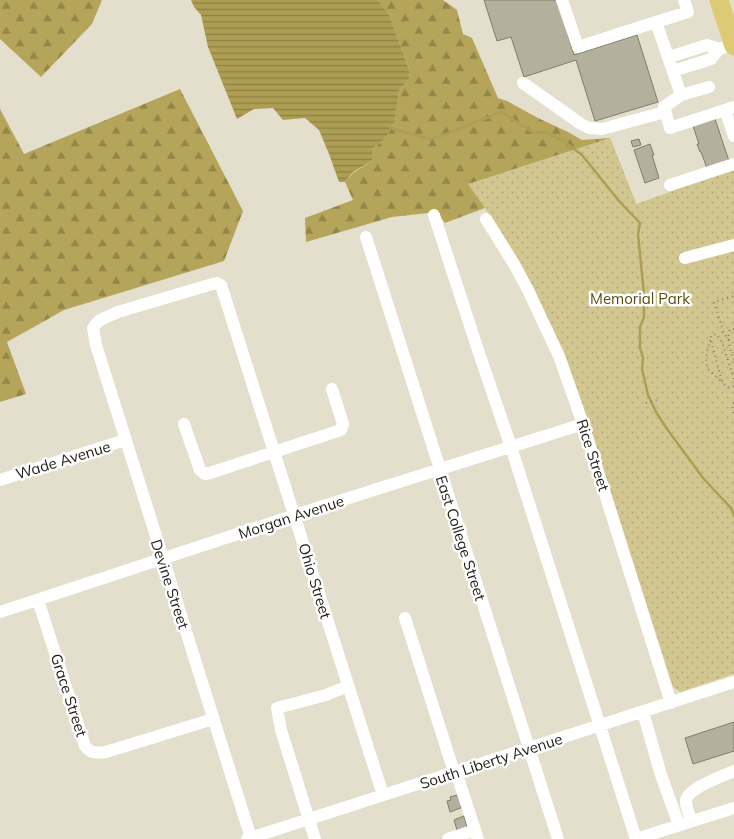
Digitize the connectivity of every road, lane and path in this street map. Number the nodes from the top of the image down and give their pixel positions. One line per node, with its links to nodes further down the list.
1 (562, 0): 4 (street)
2 (684, 0): 4 (street)
3 (719, 0): 5 (highway)
4 (656, 22): 6 (street)
5 (730, 46): 6 (street); 7 (street)
6 (669, 57): 7 (street)
7 (673, 70): 10 (street)
8 (523, 83): 12 (street)
9 (709, 86): 10 (street)
10 (681, 95): 12 (street)
11 (730, 108): 12 (street); 13 (street)
12 (666, 112)
13 (734, 136)
14 (734, 164): 15 (street)
15 (670, 185)
16 (434, 215): 40 (street)
17 (486, 219): 38 (street, Rice Street)
18 (366, 237): 42 (street, East College Street)
19 (734, 245): 20 (street)
20 (685, 258)
21 (218, 283): 39 (street, Devine Street); 41 (street, Ohio Street)
22 (734, 296): 24 (path)
23 (734, 329): 26 (path)
24 (724, 334): 26 (path); 27 (path)
25 (711, 337): 27 (path); 30 (path); 30 (path)
26 (729, 340): 28 (path)
27 (722, 342): 29 (path)
28 (734, 361)
29 (734, 379)
30 (724, 383): 31 (path)
31 (733, 387)
32 (332, 389): 41 (street)
33 (658, 400): 34 (path)
34 (646, 403)
35 (734, 403): 36 (path)
36 (734, 413)
37 (184, 424): 41 (street)
38 (583, 424): 40 (street, Morgan Avenue); 51 (street, Rice Street)
39 (125, 440): 43 (street, Wade Avenue); 45 (street, Devine Street)
40 (511, 447): 42 (street, Morgan Avenue); 54 (street)
41 (274, 451): 44 (street, Ohio Street)
42 (439, 470): 44 (street, Morgan Avenue); 55 (street, East College Street)
43 (0, 480)
44 (295, 515): 45 (street, Morgan Avenue); 50 (street, Ohio Street)
45 (162, 560): 46 (street, Morgan Avenue); 53 (street, Devine Street)
46 (38, 600): 47 (street, Morgan Avenue); 53 (street, Grace Street)
47 (0, 612)
48 (405, 618): 57 (street)
49 (734, 682): 51 (street, South Liberty Avenue)
50 (348, 686): 58 (street, Ohio Street); 60 (street)
51 (671, 703): 52 (street, South Liberty Avenue)
52 (642, 712): 54 (street, South Liberty Avenue); 61 (street)
53 (213, 719): 63 (street, Devine Street)
54 (599, 726): 55 (street, South Liberty Avenue); 67 (street)
55 (528, 748): 57 (street, South Liberty Avenue); 66 (street, East College Street)
56 (734, 771): 61 (street)
57 (455, 772): 58 (street, South Liberty Avenue); 62 (street)
58 (383, 795): 60 (street, South Liberty Avenue)
59 (734, 808): 61 (street)
60 (309, 819): 63 (street, South Liberty Avenue); 64 (street)
61 (685, 823): 67 (street)
62 (477, 835): 65 (street)
63 (249, 838)
64 (315, 839)
65 (448, 839)
66 (558, 839)
67 (636, 839)

